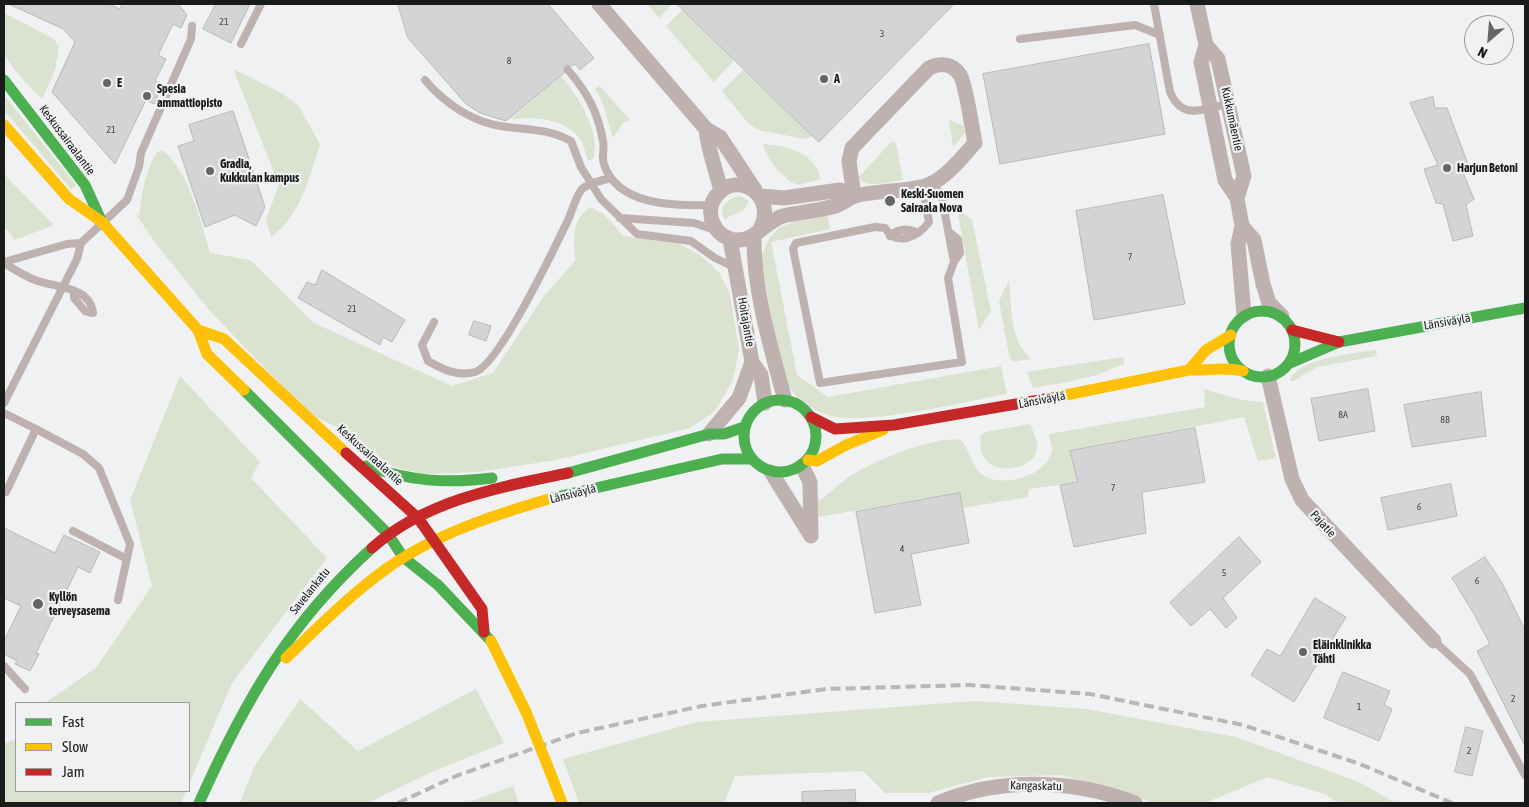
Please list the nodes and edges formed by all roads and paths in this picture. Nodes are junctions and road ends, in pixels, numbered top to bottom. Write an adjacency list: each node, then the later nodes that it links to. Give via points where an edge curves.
1 (262, 4): 8 (lane)
2 (599, 4): 16 (street)
3 (1154, 4): 6 (lane)
4 (1197, 4): 9 (street, Kukkumäentie)
5 (192, 26): 26 (lane, via 191,39 141,153 127,200)
6 (1160, 35): 7 (lane, via 1135,25); 14 (lane, via 1170,92 1175,103 1193,112)
7 (1020, 39)
8 (241, 44)
9 (1206, 44): 13 (street, Kukkumäentie, via 1218,59); 14 (street, Kukkumäentie, via 1201,62)
10 (568, 70): 17 (lane, via 587,92 597,114 604,144 603,162)
11 (4, 80): 26 (main road, Keskussairaalantie, via 85,185)
12 (425, 80): 18 (lane, via 476,120 505,127 552,131 571,140)
13 (1229, 104): 14 (lane); 23 (street, Kukkumäentie, via 1244,176)
14 (1211, 107): 23 (street, Kukkumäentie, via 1225,180)
15 (4, 124): 26 (main road, Keskussairaalantie, via 69,199)
16 (706, 129): 20 (street); 21 (street, via 720,137)
17 (611, 178): 18 (lane); 24 (lane, via 626,191 652,202)
18 (591, 183): 25 (lane, via 601,199); 39 (lane, via 581,190 532,291 489,361 476,372 457,374 428,361 422,345)
19 (930, 184): 19 (lane, via 924,196 929,222 916,232 910,229 890,236 885,228 875,227 796,243 793,249 820,384 962,362 948,278 954,262 941,193); 22 (street); 22 (street, via 975,143 961,76 952,66 937,64 929,68 852,148 849,161)
20 (721, 190): 21 (street, via 738,185); 24 (street)
21 (758, 193): 22 (street, via 784,198 840,190); 29 (street, via 766,213)
22 (854, 196): 29 (street, via 833,207 781,217)
23 (1237, 198): 27 (street, Kukkumäentie)
24 (711, 206): 28 (street, via 710,215)
25 (620, 218): 28 (lane, via 694,223); 33 (lane, via 637,234 692,241)
26 (102, 222): 31 (lane); 40 (main road, Keskussairaalantie)
27 (1242, 226): 37 (street, Kukkumäentie, via 1238,244); 38 (street, Kukkumäentie, via 1254,240 1269,303)
28 (717, 230): 30 (street)
29 (757, 232): 30 (street, via 738,240); 49 (street, Hoitajantie, via 754,254 762,304)
30 (730, 239): 33 (street, Hoitajantie)
31 (81, 243): 32 (lane, via 67,244); 34 (lane)
32 (4, 263): 34 (lane, via 34,280)
33 (736, 268): 44 (street, Hoitajantie)
34 (61, 286): 35 (lane); 50 (lane)
35 (74, 292)
36 (1520, 308): 43 (main road, Länsiväylä)
37 (1244, 315): 38 (main road, via 1268,311); 42 (main road)
38 (1282, 316): 41 (main road)
39 (434, 322)
40 (198, 330): 60 (main road, Keskussairaalantie, via 224,339 292,405); 66 (main road, Keskussairaalantie, via 208,354)
41 (1292, 330): 43 (main road, Länsiväylä); 45 (main road, via 1294,354)
42 (1231, 335): 46 (main road, via 1206,350); 47 (main road, via 1233,361)
43 (1339, 342): 45 (main road, Länsiväylä)
44 (752, 362): 51 (street, Hoitajantie, via 761,375); 57 (street, via 739,398)
45 (1288, 364): 48 (main road)
46 (1189, 370): 47 (main road, Länsiväylä, via 1226,367); 54 (main road, Länsiväylä, via 1023,404)
47 (1243, 371): 48 (main road, via 1255,376)
48 (1268, 376): 72 (street, Pajatie, via 1292,479 1302,500)
49 (785, 400): 51 (main road); 53 (main road, via 800,406)
50 (4, 403)
51 (764, 403): 55 (main road, via 752,412)
52 (4, 413): 56 (lane)
53 (811, 417): 54 (main road, Länsiväylä, via 835,428); 59 (main road, via 816,439)
54 (894, 425): 59 (main road, Länsiväylä, via 818,461)
55 (744, 427): 57 (main road, Länsiväylä, via 724,434); 58 (main road, via 744,443)
56 (36, 429): 63 (lane, via 6,492); 69 (lane, via 83,454 98,468 130,544)
57 (709, 434): 62 (main road, Länsiväylä, via 599,466)
58 (751, 459): 61 (main road); 67 (main road, Länsiväylä, via 722,459 498,513)
59 (805, 463): 61 (main road, via 787,472); 61 (street, via 810,482 811,536)
60 (360, 464): 62 (main road, via 397,477 433,484 494,477); 64 (main road, Keskussairaalantie)
61 (771, 472)
62 (534, 478): 64 (main road, Länsiväylä, via 466,496)
63 (4, 490)
64 (418, 518): 66 (main road, Savelankatu); 67 (main road, Keskussairaalantie)
65 (73, 531): 69 (lane)
66 (388, 534): 68 (main road, Keskussairaalantie); 74 (main road, Savelankatu, via 335,580 282,647)
67 (436, 541): 68 (main road, Länsiväylä); 71 (main road, Keskussairaalantie, via 482,609)
68 (404, 557): 71 (main road, Keskussairaalantie, via 438,585); 74 (main road, Savelankatu, via 360,589)
69 (127, 559): 70 (lane)
70 (118, 600)
71 (484, 632): 78 (main road, Keskussairaalantie, bridge, via 526,712)
72 (1434, 642): 76 (lane, via 1470,674)
73 (4, 666): 75 (lane)
74 (263, 680): 77 (main road, Savelankatu, via 214,768)
75 (25, 689)
76 (1525, 775)
77 (199, 803)
78 (562, 803)
79 (938, 803): 80 (street, Kangaskatu, via 960,794 1002,785 1059,785)
80 (1135, 803)

